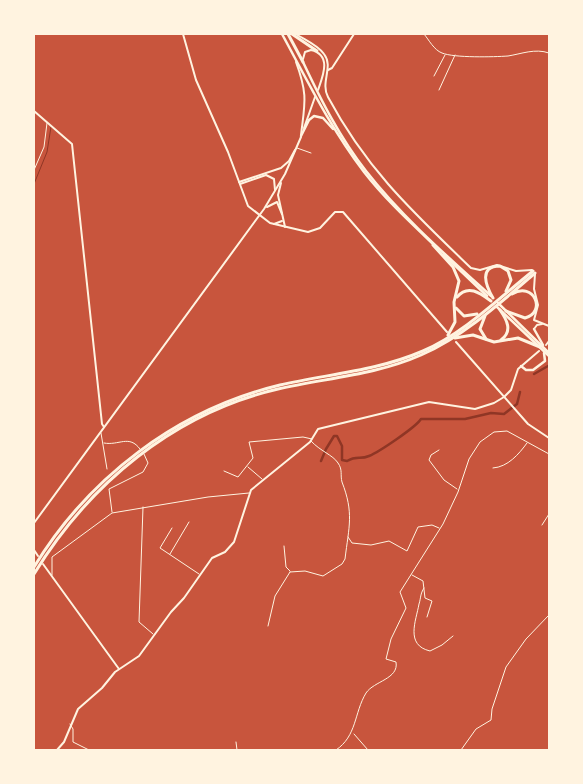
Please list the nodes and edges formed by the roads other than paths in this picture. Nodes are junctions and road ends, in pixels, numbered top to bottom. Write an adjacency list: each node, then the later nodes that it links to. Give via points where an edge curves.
1 (183, 34): 24 (main road, via 196,80)
2 (282, 34): 12 (highway)
3 (288, 34): 13 (highway)
4 (292, 34): 8 (highway)
5 (296, 34): 14 (main road, via 323,52)
6 (354, 34): 14 (main road)
7 (425, 34): 10 (street, via 436,49)
8 (317, 51): 13 (main road, via 307,51); 20 (main road, via 325,63)
9 (549, 53): 11 (street, via 508,56)
10 (445, 54): 11 (street); 15 (street)
11 (456, 54): 16 (street)
12 (294, 57): 19 (highway); 20 (main road, via 306,99)
13 (303, 62): 38 (highway, via 339,131 367,172 397,207)
14 (328, 70): 36 (main road, via 325,90 344,124 382,180 421,221 471,268 480,270 497,265)
15 (434, 76)
16 (439, 90)
17 (34, 111): 18 (main road)
18 (48, 122): 23 (street, via 44,147); 56 (main road, via 72,144)
19 (336, 131): 20 (highway, via 323,118 316,116 309,120); 35 (highway, via 381,192)
20 (301, 136): 21 (main road)
21 (297, 148): 22 (street); 25 (main road, via 281,168); 26 (main road)
22 (310, 153)
23 (34, 170)
24 (237, 176): 25 (main road); 27 (main road)
25 (245, 181): 27 (main road); 28 (main road); 29 (main road, via 269,176 275,183)
26 (282, 181): 29 (main road); 31 (main road, via 278,195)
27 (239, 183): 28 (main road)
28 (242, 190): 32 (main road, via 248,206)
29 (273, 195): 30 (main road)
30 (264, 209): 31 (main road, via 274,202 279,203); 56 (main road)
31 (282, 220): 32 (main road); 33 (main road); 34 (main road)
32 (273, 224): 33 (main road)
33 (281, 226): 34 (main road)
34 (285, 227): 46 (main road, via 313,232 335,212 343,212)
35 (433, 245): 38 (highway); 51 (highway, via 458,275 454,304 456,320 447,336)
36 (534, 272): 37 (highway); 42 (main road, via 538,305)
37 (504, 296): 38 (highway); 38 (highway, via 510,285 510,276 505,268 495,266 487,271 484,278); 41 (highway, via 526,291 536,303 534,313 527,317)
38 (494, 303): 39 (highway); 40 (highway); 40 (highway, via 469,290 459,294 455,302 457,310 464,316); 41 (highway)
39 (500, 310): 40 (highway, via 508,328 499,341 488,340 481,333 480,324); 50 (highway)
40 (486, 311): 51 (highway)
41 (506, 311): 52 (highway)
42 (534, 318): 43 (main road, via 535,322); 45 (main road)
43 (544, 325): 44 (main road); 45 (main road, via 537,325)
44 (549, 326)
45 (534, 330): 52 (highway)
46 (447, 332)
47 (456, 342): 55 (main road)
48 (549, 342): 49 (main road)
49 (546, 345)
50 (540, 349): 51 (highway, via 518,338 492,342 468,334); 52 (highway); 54 (main road); 54 (highway, via 546,358 540,365 530,371)
51 (420, 354): 53 (highway)
52 (549, 354)
53 (414, 356): 85 (highway, via 270,388 221,404 157,438 89,495); 87 (highway, via 386,368 252,396 174,432 142,453 94,495 65,528)
54 (521, 366): 55 (main road, via 511,390)
55 (504, 397): 58 (main road, via 533,429); 59 (main road, via 475,409 429,402 321,427)
56 (104, 427): 57 (main road)
57 (100, 432): 60 (street); 75 (main road)
58 (549, 438)
59 (312, 440): 64 (street, via 303,436 249,442 253,455); 68 (main road); 79 (street, via 320,451 336,460 342,470 350,503)
60 (104, 443): 66 (street); 72 (street, via 129,440 138,446 148,462 143,472 109,489)
61 (527, 443): 63 (street); 65 (street, via 515,459); 69 (street, via 504,431 494,432 483,439 468,459)
62 (439, 450): 69 (street, via 429,460 446,482)
63 (549, 454)
64 (248, 467): 67 (street, via 238,477); 68 (street)
65 (493, 468)
66 (107, 469)
67 (224, 471)
68 (263, 480): 70 (main road)
69 (458, 490): 78 (street)
70 (250, 493): 71 (street); 89 (main road, via 234,542 225,552 212,558)
71 (143, 507): 72 (street); 95 (street, via 139,622)
72 (112, 513): 88 (street, via 52,557)
73 (549, 514): 76 (street)
74 (189, 522): 82 (street)
75 (34, 523)
76 (542, 526)
77 (172, 528): 82 (street, via 160,548)
78 (440, 528): 79 (street, via 432,525 418,527 407,551 389,541 369,546 352,543); 90 (street)
79 (347, 537): 86 (street, via 344,561 328,574)
80 (284, 546): 86 (street, via 286,567)
81 (34, 550): 83 (main road)
82 (170, 554): 89 (street)
83 (38, 556)
84 (43, 564): 88 (main road)
85 (34, 567)
86 (290, 572): 94 (street, via 275,596)
87 (34, 574)
88 (52, 575): 97 (main road)
89 (200, 575): 95 (main road)
90 (412, 575): 91 (street, via 423,581); 99 (street, via 400,592 406,608 391,639 386,659 394,661 397,667 391,676 377,682 366,694)
91 (424, 588): 93 (street, via 425,598 432,601); 96 (street, via 414,622 417,643 430,651)
92 (549, 615): 107 (street, via 506,667 491,720 478,727)
93 (427, 617)
94 (268, 626)
95 (154, 635): 97 (main road, via 138,657)
96 (453, 636)
97 (119, 669): 98 (main road, via 78,709)
98 (70, 724): 102 (main road, via 64,742); 103 (street, via 73,742)
99 (353, 732): 101 (street); 106 (street)
100 (236, 742): 104 (street)
101 (340, 749): 105 (street)
102 (57, 750)
103 (89, 750)
104 (237, 750)
105 (336, 750)
106 (368, 750)
107 (460, 750)

